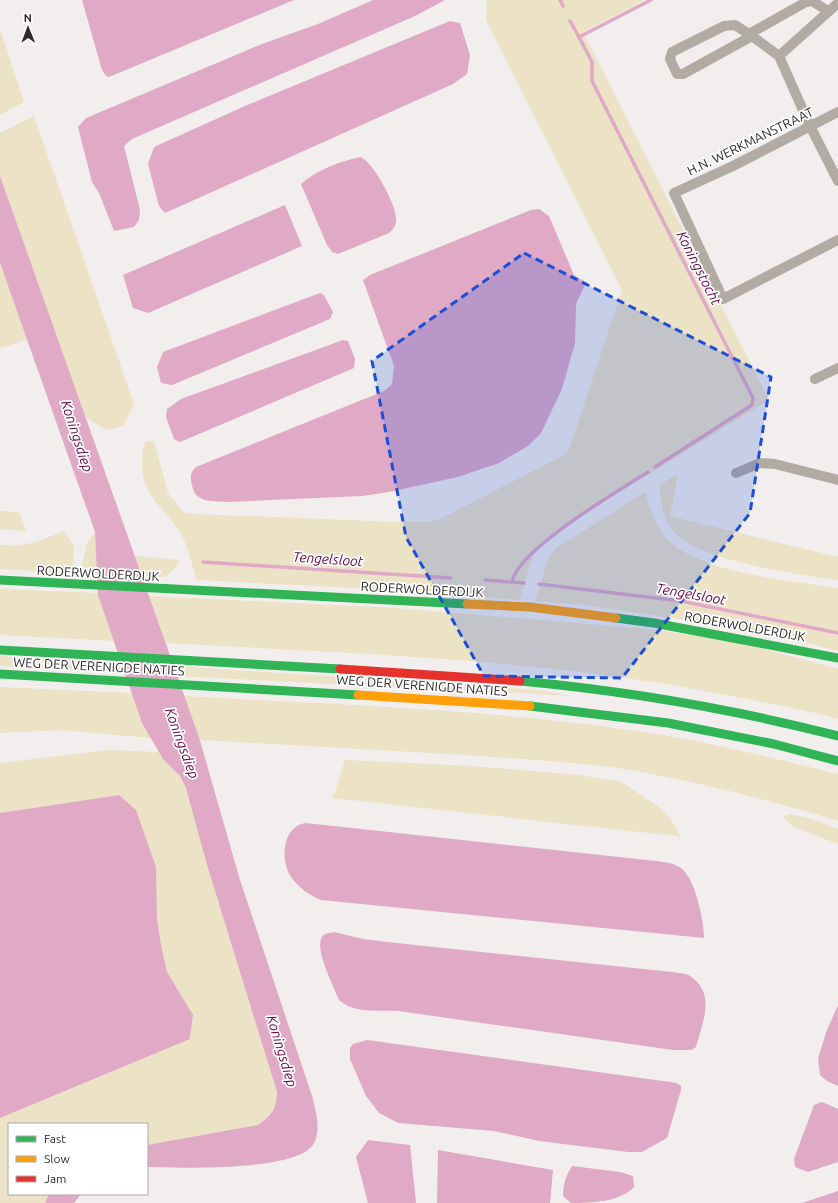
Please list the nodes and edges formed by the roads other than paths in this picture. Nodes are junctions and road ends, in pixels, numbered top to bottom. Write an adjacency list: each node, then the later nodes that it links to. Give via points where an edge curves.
1 (838, 3): 2 (street)
2 (828, 11): 3 (street, via 812,1 806,2); 4 (street)
3 (750, 35): 3 (street, via 683,74 677,74 670,58 672,52 724,26 735,25); 4 (street)
4 (779, 56): 6 (street)
5 (838, 112): 6 (street, H.N. WERKMANSTRAAT)
6 (810, 126): 7 (street); 8 (street, H.N. WERKMANSTRAAT, via 674,193 723,299)
7 (838, 181)
8 (838, 240)
9 (838, 368): 10 (street)
10 (815, 379)
11 (736, 473): 12 (street, via 760,463 775,464)
12 (838, 480)
13 (0, 580): 15 (main road, RODERWOLDERDIJK, via 530,607 654,623)
14 (0, 650): 17 (main road, WEG DER VERENIGDE NATIES, via 555,683 702,704)
15 (838, 658)
16 (0, 674): 18 (main road, WEG DER VERENIGDE NATIES, via 467,700 592,713 714,732)
17 (838, 736)
18 (838, 761)

